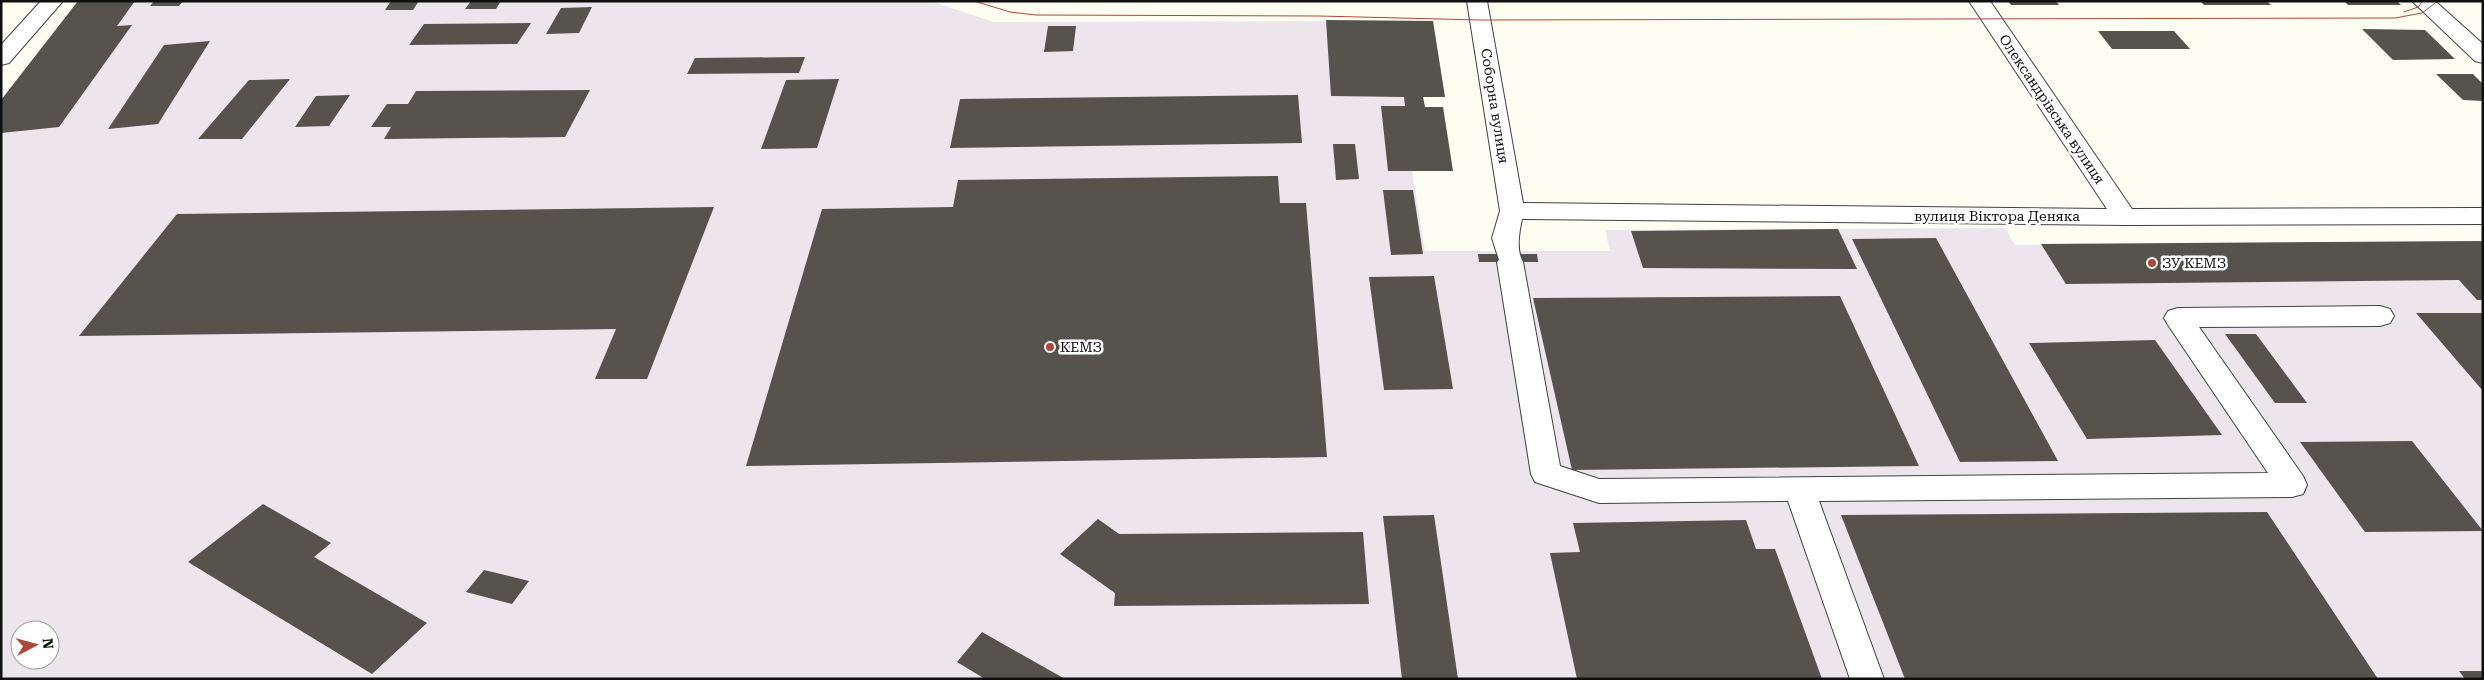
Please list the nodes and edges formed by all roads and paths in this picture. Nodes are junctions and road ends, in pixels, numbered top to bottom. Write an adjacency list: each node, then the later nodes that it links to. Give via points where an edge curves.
1 (53, 1): 6 (street)
2 (1477, 1): 7 (street, Соборна вулиця)
3 (1979, 1): 9 (street, Олександрівська вулиця)
4 (2422, 1): 5 (street)
5 (2483, 56)
6 (1, 58)
7 (1512, 210): 9 (street, вулиця Віктора Деняка); 11 (street, via 1505,238 1546,474 1599,490)
8 (2483, 216): 9 (street, вулиця Віктора Деняка)
9 (2125, 217)
10 (2380, 316): 11 (street, via 2178,318 2292,484)
11 (1799, 489): 12 (street)
12 (1867, 679)

